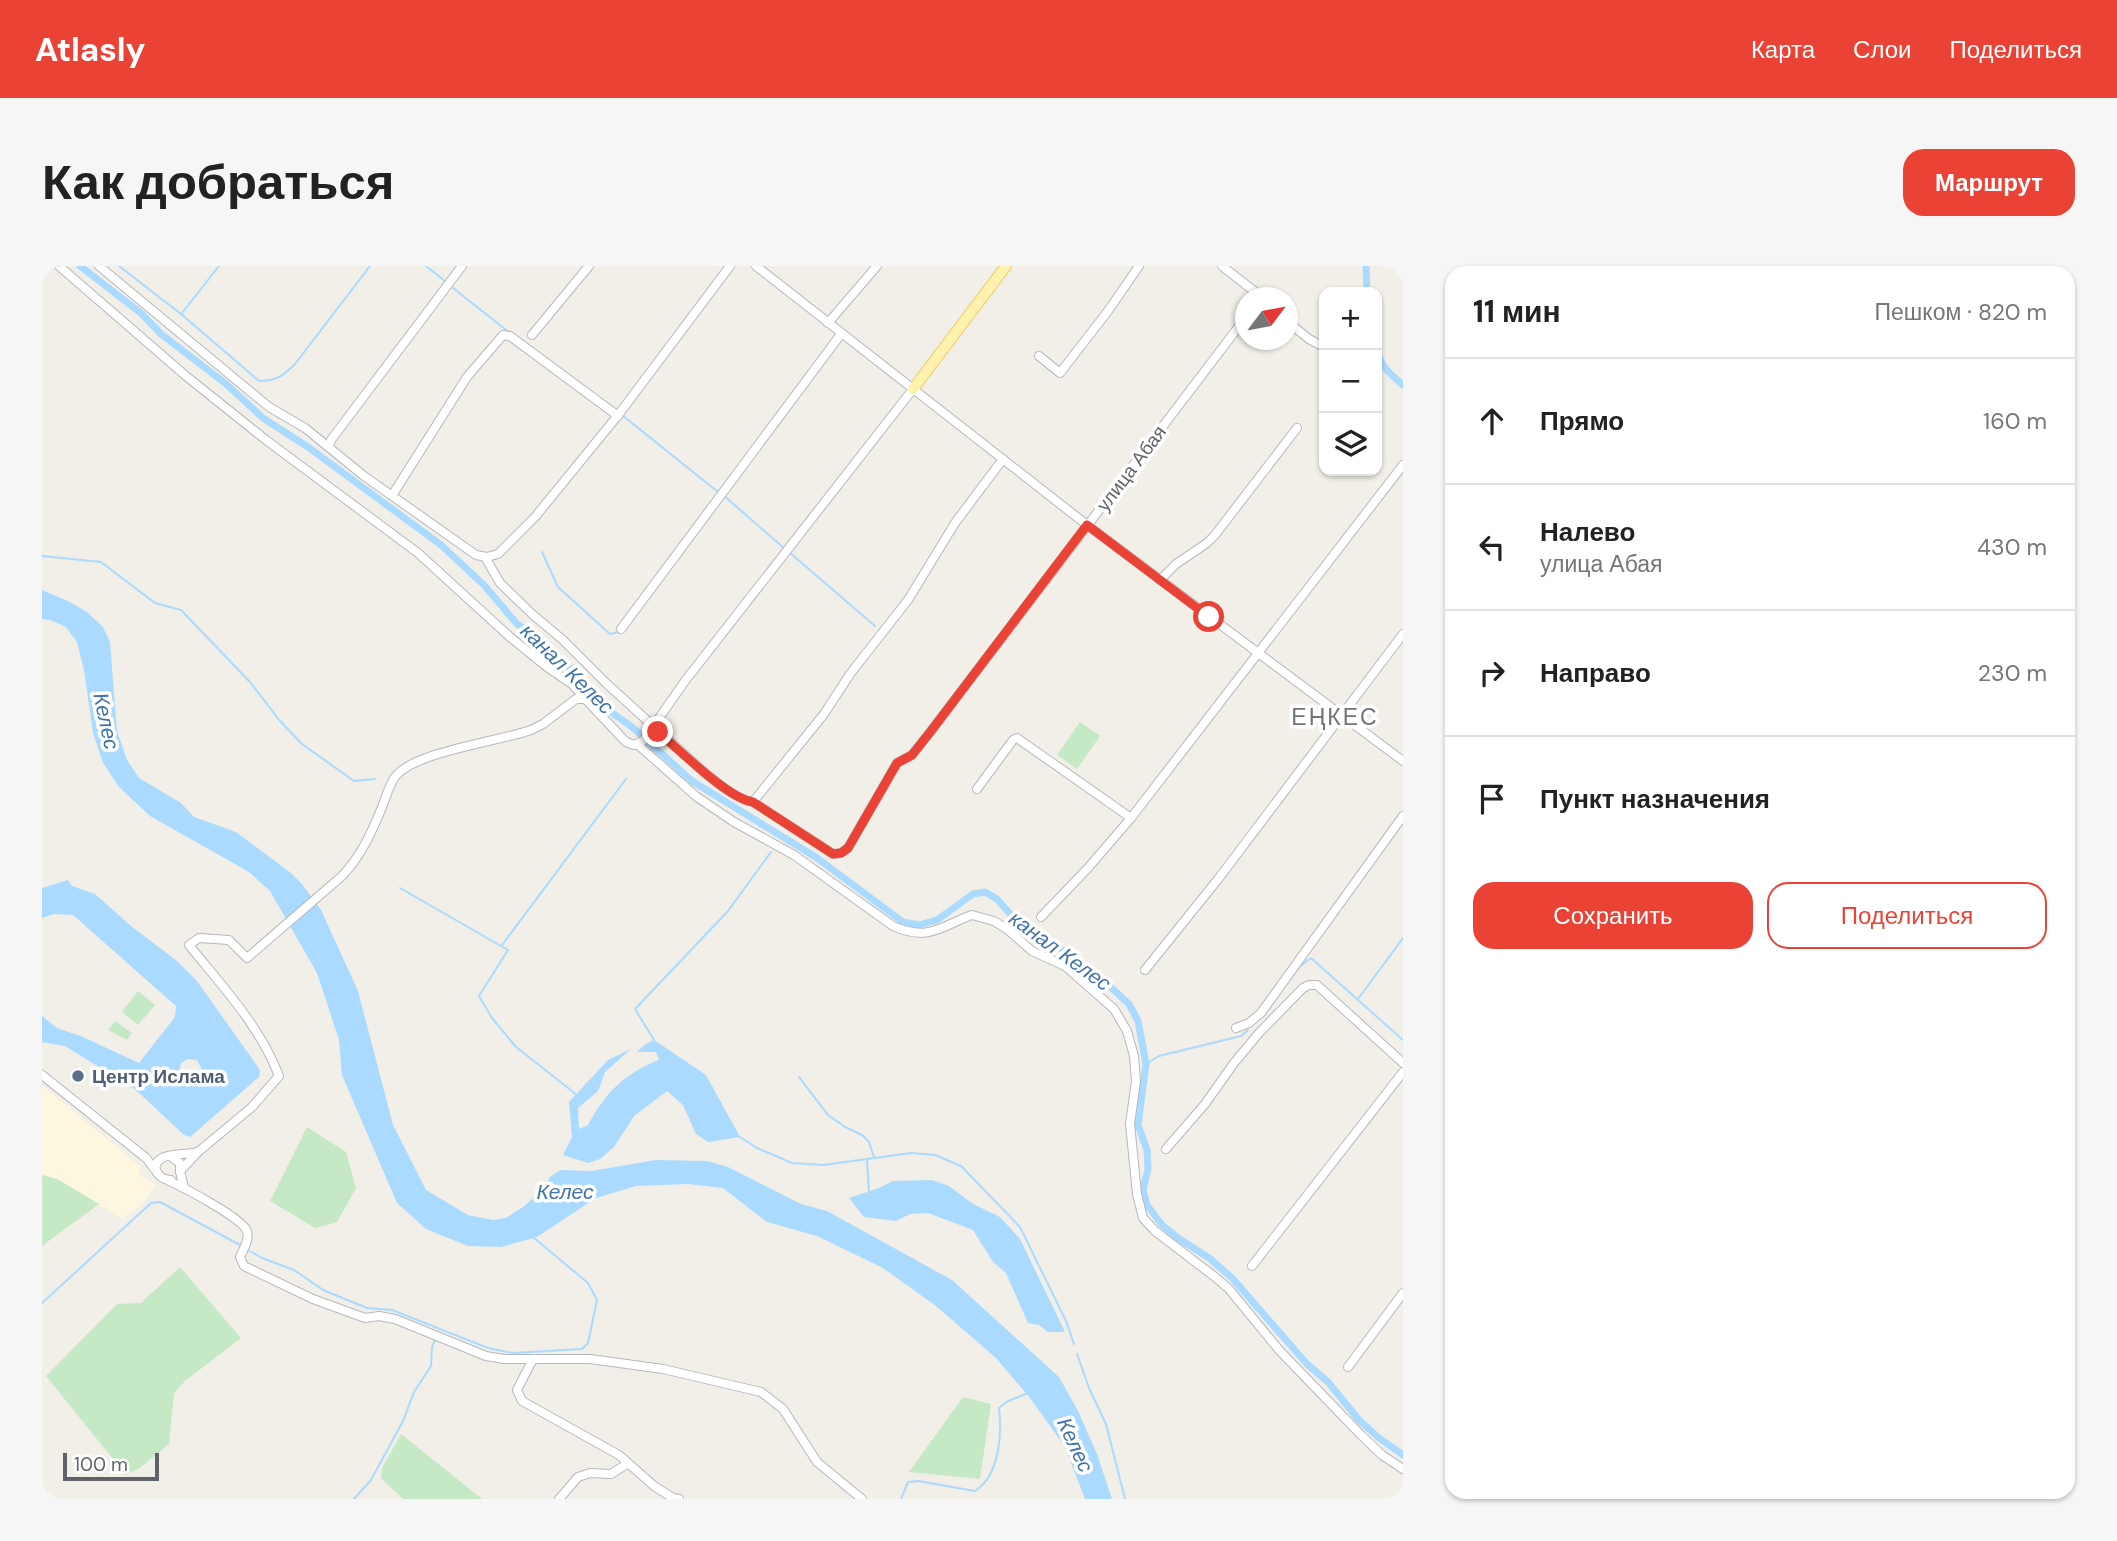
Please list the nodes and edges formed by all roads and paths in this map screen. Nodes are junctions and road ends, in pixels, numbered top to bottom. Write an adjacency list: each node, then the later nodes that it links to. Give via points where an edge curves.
1 (59, 266): 32 (street, via 266,440 418,553)
2 (99, 266): 22 (street, via 260,399)
3 (462, 266): 22 (street)
4 (589, 266): 16 (street)
5 (730, 266): 20 (street)
6 (756, 266): 12 (street)
7 (877, 266): 12 (street)
8 (1006, 266): 19 (main road)
9 (1139, 266): 18 (street, via 1060,373)
10 (1222, 266): 11 (street)
11 (1249, 287)
12 (828, 323): 15 (street)
13 (1235, 330): 26 (street, улица Абая)
14 (1298, 330): 17 (street)
15 (841, 334): 19 (street); 29 (street)
16 (532, 335)
17 (1319, 344)
18 (1039, 356)
19 (913, 389): 23 (street); 34 (street, via 685,681)
20 (620, 413): 25 (street, via 503,335 467,377); 27 (street, via 534,517 498,554)
21 (1297, 428): 28 (street, via 1215,535)
22 (330, 446): 25 (street)
23 (1003, 459): 26 (street); 38 (street, via 908,600)
24 (1403, 465): 31 (street)
25 (393, 494): 27 (street)
26 (1087, 525): 28 (street); 38 (street, улица Абая, via 925,739 897,763 843,853 833,854)
27 (485, 557): 34 (street, via 500,583)
28 (1160, 580): 31 (street)
29 (621, 629)
30 (1403, 634): 33 (street)
31 (1257, 653): 33 (street); 40 (street)
32 (585, 699): 35 (street, via 621,738); 50 (street, via 573,699 531,730 404,769 392,781 364,849 342,877 247,958 229,940 199,939 189,945 268,1049 279,1076 252,1107)
33 (1341, 715): 36 (street); 42 (street)
34 (652, 730): 35 (street); 38 (street, via 721,786)
35 (640, 743): 62 (street, via 697,796 794,855 894,926 928,933 972,915 994,921 1032,951 1065,966 1114,1009 1134,1056 1130,1124 1143,1218 1229,1289 1279,1350 1360,1435)
36 (1403, 761)
37 (977, 789): 40 (street, via 1017,737)
38 (753, 802)
39 (1403, 816): 43 (street, via 1261,1013)
40 (1131, 818): 41 (street)
41 (1041, 917)
42 (1145, 970)
43 (1249, 1023): 44 (street); 45 (street)
44 (1236, 1028)
45 (1259, 1033): 46 (street, via 1313,984); 49 (street)
46 (1403, 1063)
47 (1403, 1072): 57 (street)
48 (42, 1075): 52 (street)
49 (1166, 1149)
50 (198, 1152): 51 (street); 53 (street)
51 (168, 1156): 52 (street); 53 (street, via 180,1163); 54 (street, via 159,1161)
52 (146, 1158): 54 (street)
53 (180, 1171): 55 (street); 56 (street)
54 (157, 1172): 55 (street)
55 (169, 1181): 56 (street)
56 (184, 1188): 59 (street, via 247,1231 240,1257 244,1266 365,1318 395,1318 486,1356)
57 (1252, 1266)
58 (1403, 1293): 60 (street)
59 (533, 1359): 61 (street, via 517,1390 522,1401 619,1455); 65 (street, via 590,1359 663,1369 761,1392 783,1409 817,1462)
60 (1348, 1367)
61 (627, 1464): 63 (street, via 611,1474 578,1476); 64 (street)
62 (1403, 1469)
63 (559, 1499)
64 (679, 1499)
65 (862, 1499)

